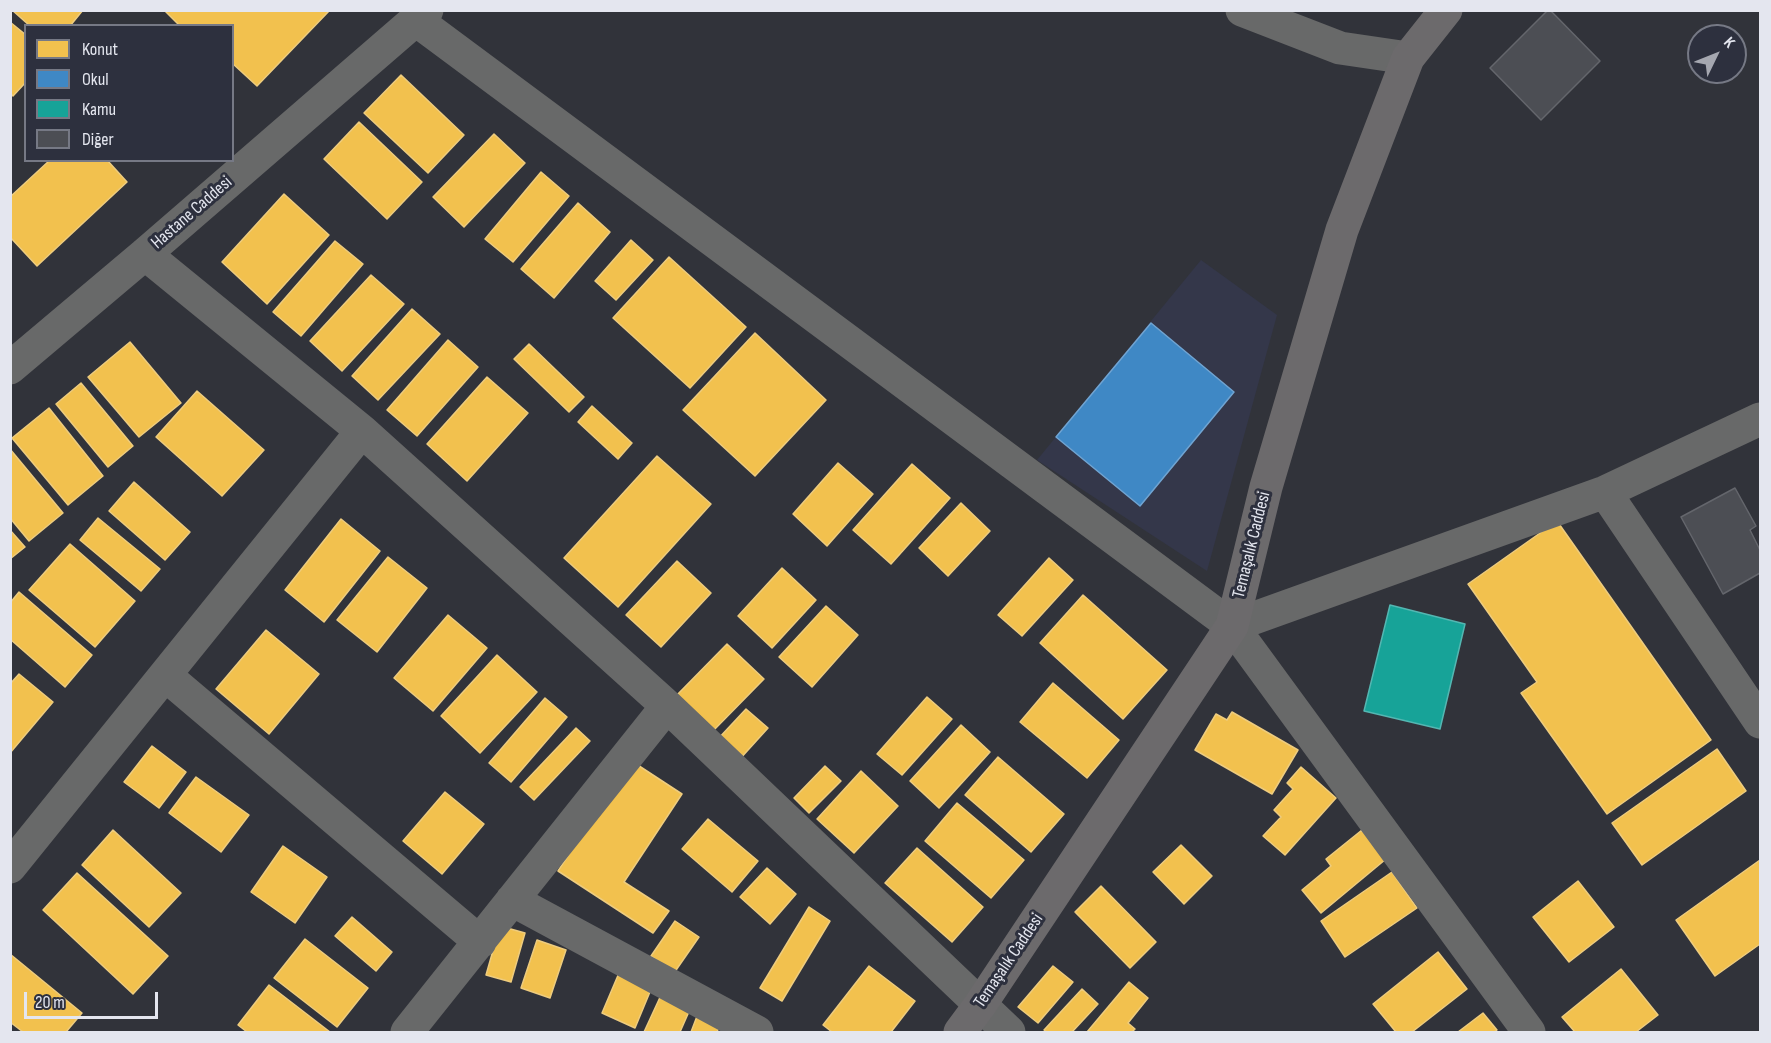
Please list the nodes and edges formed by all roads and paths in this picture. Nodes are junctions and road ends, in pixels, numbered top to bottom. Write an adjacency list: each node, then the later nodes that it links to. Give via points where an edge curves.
1 (1242, 10): 4 (street, via 1340,48)
2 (1446, 10): 4 (street, Temaşalık Caddesi)
3 (422, 15): 5 (street, Hastane Caddesi); 10 (street)
4 (1408, 58): 10 (street, Temaşalık Caddesi, via 1342,230 1266,488)
5 (145, 254): 6 (street, Hastane Caddesi); 8 (street)
6 (10, 368)
7 (1761, 419): 9 (street)
8 (362, 431): 11 (street); 12 (street)
9 (1605, 492): 10 (street); 13 (street)
10 (1232, 626): 17 (street, Temaşalık Caddesi); 22 (street)
11 (165, 675): 14 (street); 16 (street)
12 (667, 706): 15 (street); 17 (street)
13 (1761, 722)
14 (17, 847)
15 (512, 900): 16 (street); 19 (street)
16 (480, 942): 18 (street)
17 (980, 1005): 20 (street, Temaşalık Caddesi); 21 (street)
18 (407, 1032)
19 (757, 1032)
20 (960, 1032)
21 (1009, 1032)
22 (1529, 1032)

